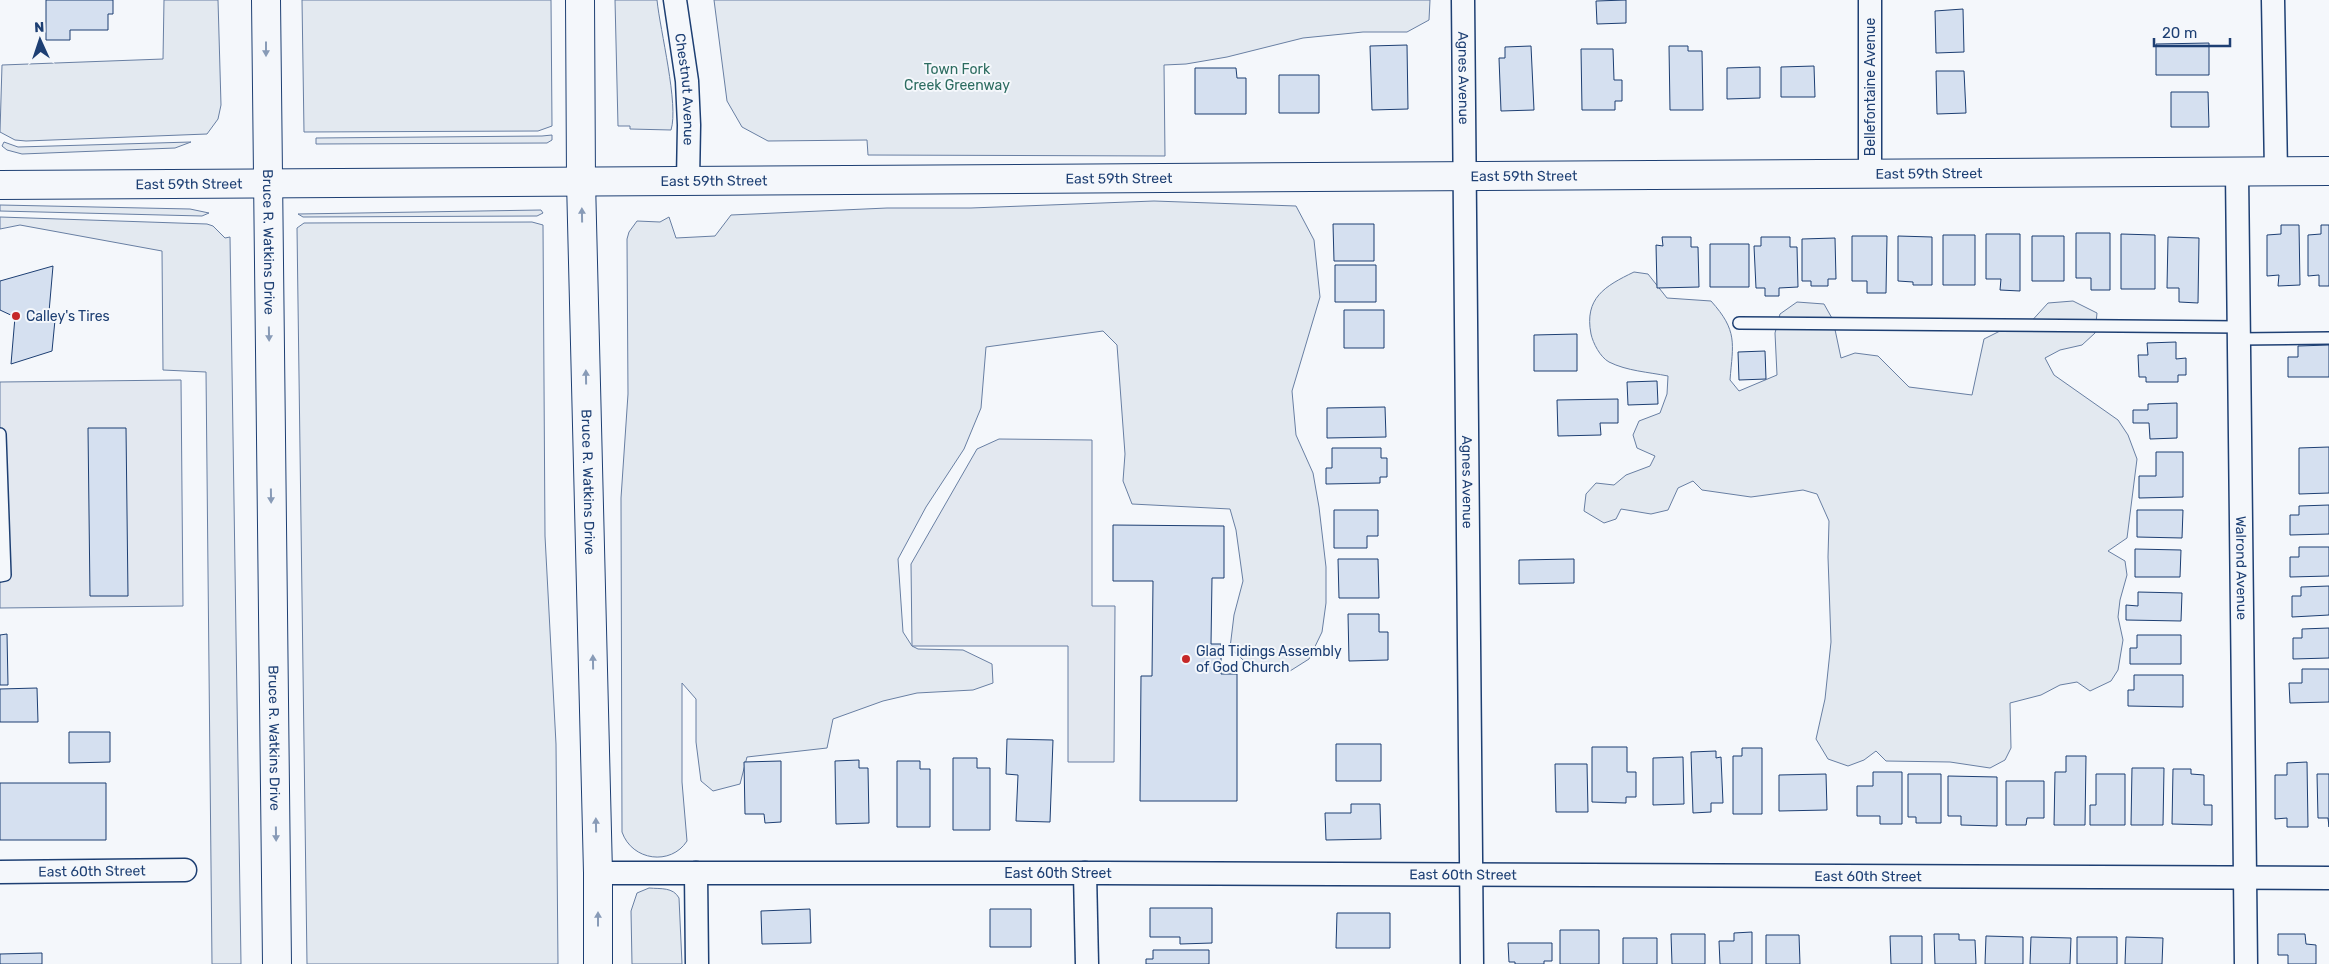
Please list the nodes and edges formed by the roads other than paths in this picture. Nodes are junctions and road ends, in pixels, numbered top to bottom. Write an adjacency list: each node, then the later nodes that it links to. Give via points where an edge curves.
1 (266, 0): 14 (main road, Bruce R. Watkins Drive, one-way to 14)
2 (580, 0): 13 (main road, Bruce R. Watkins Drive)
3 (675, 0): 12 (street, Chestnut Avenue, via 687,81)
4 (1463, 0): 11 (street, Agnes Avenue)
5 (1870, 0): 10 (street, Bellefontaine Avenue)
6 (2274, 0): 9 (street)
7 (2329, 171): 9 (main road)
8 (2237, 172): 9 (main road, East 59th Street); 10 (main road, East 59th Street); 17 (street, Walrond Avenue)
9 (2276, 172)
10 (1870, 174): 11 (main road, East 59th Street)
11 (1466, 176): 12 (main road, East 59th Street); 26 (street, Agnes Avenue)
12 (688, 180): 13 (main road, East 59th Street)
13 (581, 181): 14 (main road, East 59th Street); 23 (main road, Bruce R. Watkins Drive, one-way to 13)
14 (267, 184): 15 (main road, East 59th Street); 29 (main road, Bruce R. Watkins Drive, one-way to 29)
15 (0, 185)
16 (1739, 323): 17 (lane)
17 (2239, 333): 18 (lane); 27 (street, Walrond Avenue)
18 (2329, 338)
19 (0, 434): 20 (lane, via 5,575)
20 (0, 576)
21 (184, 870): 22 (street, East 60th Street)
22 (0, 872)
23 (598, 873): 24 (street, East 60th Street); 30 (main road, Bruce R. Watkins Drive, one-way to 23)
24 (696, 873): 25 (street, East 60th Street); 31 (street)
25 (1085, 873): 26 (street, East 60th Street); 32 (street)
26 (1472, 874): 27 (street, East 60th Street); 33 (street, Agnes Avenue)
27 (2245, 878): 28 (street, East 60th Street); 34 (street, Walrond Avenue)
28 (2329, 878)
29 (277, 964)
30 (598, 964)
31 (697, 964)
32 (1087, 964)
33 (1472, 964)
34 (2246, 964)

